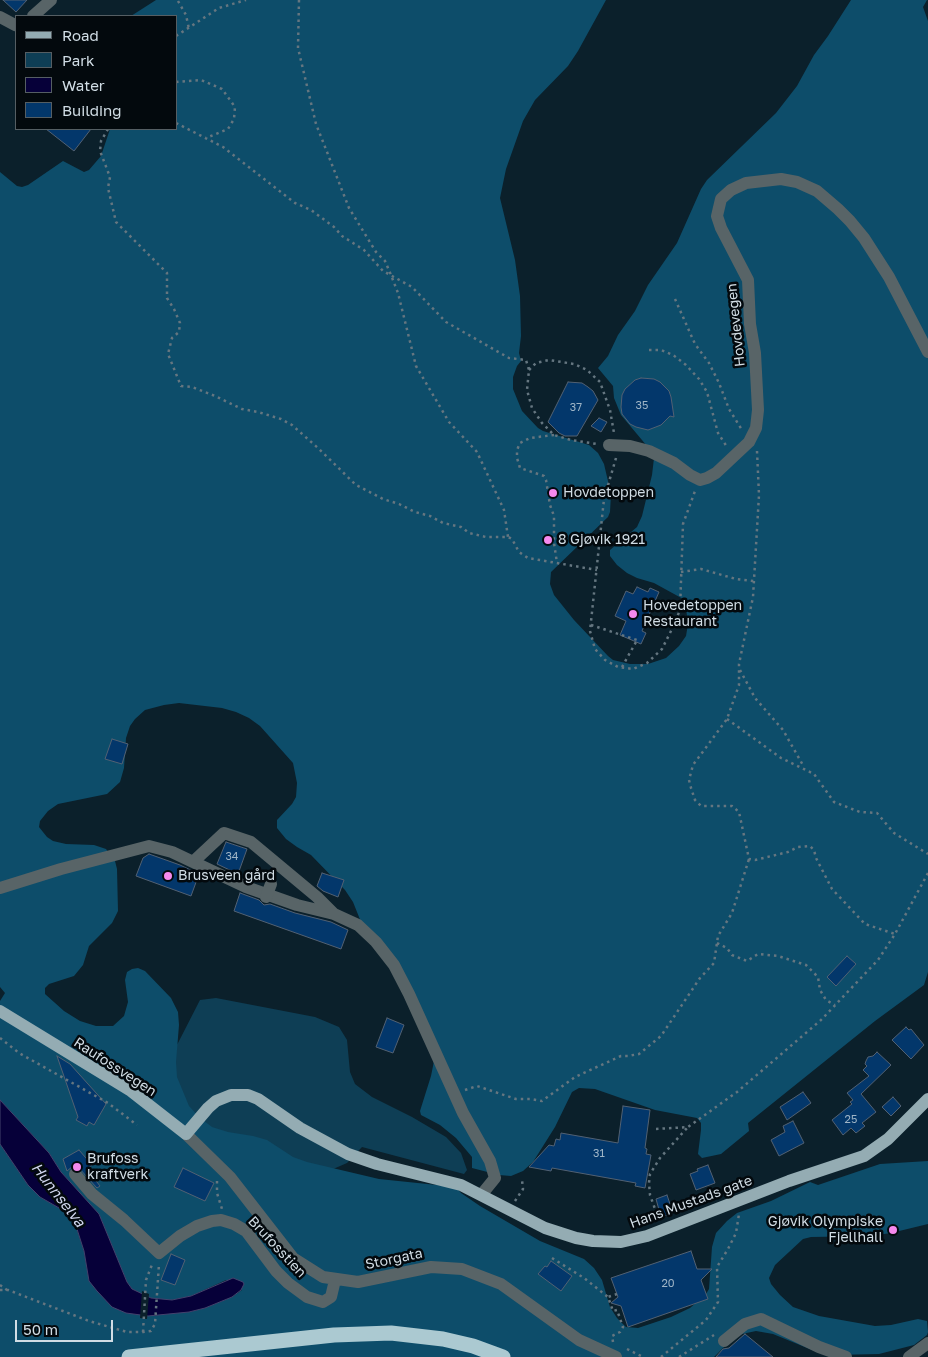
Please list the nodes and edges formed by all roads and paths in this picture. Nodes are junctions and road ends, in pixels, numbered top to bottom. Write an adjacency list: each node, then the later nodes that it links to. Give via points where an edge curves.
1 (51, 0): 5 (street)
2 (246, 0): 8 (path, via 219,8)
3 (299, 0): 14 (path, via 298,48 316,124 349,208)
4 (178, 2): 8 (path, via 186,15)
5 (34, 15)
6 (0, 17): 7 (street)
7 (15, 25)
8 (189, 29): 9 (path)
9 (178, 35)
10 (178, 82): 13 (path, via 201,80 222,89 236,107 228,129)
11 (178, 124): 13 (path)
12 (107, 130): 24 (path, via 100,151 110,177 108,188 116,222 167,273 168,298 180,324 168,354 181,386 192,387 242,409 281,419 318,448 356,485 383,499 461,527 469,533)
13 (206, 138): 14 (path, via 334,227)
14 (391, 275): 18 (path, via 412,287 446,322 509,358 526,360); 24 (path, via 416,366 450,422 477,452 504,510)
15 (675, 299): 19 (path, via 695,344 719,382 729,409 741,429)
16 (649, 350): 22 (path, via 661,350 673,356 699,379 707,392 718,433)
17 (928, 352): 19 (street, Hovdevegen, via 889,277 864,238 817,191 780,179 746,184 731,190 721,199 717,216 748,280 758,410)
18 (529, 370): 20 (path, via 527,390 532,408); 21 (path, via 536,363 549,360 587,370 600,382 610,410)
19 (754, 433): 22 (street); 28 (path, via 759,495)
20 (556, 435): 21 (path, via 585,443); 25 (path, via 530,438 520,443 516,458 520,468 544,476 546,480 554,516)
21 (616, 445): 23 (street, via 649,451); 26 (path, via 604,499)
22 (735, 454): 23 (street, via 716,473)
23 (700, 480): 27 (path, via 683,524)
24 (508, 537): 25 (path, via 528,558)
25 (556, 563): 26 (path)
26 (596, 570): 29 (path)
27 (681, 572): 28 (path, via 701,569); 30 (path, via 680,610 662,649 647,663 633,669)
28 (754, 581): 31 (path)
29 (591, 625): 30 (path, via 595,649 605,660); 30 (path, via 638,642)
30 (622, 668)
31 (740, 669): 32 (path, via 739,685); 33 (path, via 755,698 784,730)
32 (727, 719): 33 (path, via 781,758); 35 (path, via 693,765 689,780 695,800 701,806 732,806 739,812)
33 (804, 768): 34 (path, via 814,774 834,802 860,812 877,813 894,833)
34 (928, 854)
35 (749, 859): 42 (path, via 810,846 832,889 865,924); 43 (path, via 732,912)
36 (193, 862): 37 (street, via 224,833 251,842); 39 (street, via 149,846); 41 (street, via 246,887)
37 (279, 865): 40 (street, bridge); 41 (street)
38 (928, 873): 42 (path)
39 (0, 888)
40 (266, 897)
41 (334, 914): 47 (street, via 358,925 394,965)
42 (894, 934): 44 (path, via 878,960)
43 (717, 943): 44 (path, via 747,960 758,954 778,956 806,965 818,977 826,1000); 47 (path, via 714,963 700,978 661,1036 639,1054 621,1056 590,1069 542,1101 516,1099 477,1086)
44 (835, 1005): 50 (path, via 737,1092)
45 (0, 1011): 52 (main road, Raufossvegen, via 130,1091)
46 (0, 1038): 49 (path, via 18,1053 108,1103)
47 (454, 1094): 57 (street, via 490,1161 495,1178)
48 (928, 1099): 59 (main road, Hans Mustads gate, via 888,1139 864,1156 633,1240 607,1242 576,1238 545,1228)
49 (137, 1124)
50 (688, 1127): 51 (path); 58 (path, via 650,1174)
51 (656, 1129)
52 (186, 1134): 54 (street, Raufossvegen); 57 (main road, Hans Mustads gate, via 216,1101 231,1095 248,1095 348,1154 461,1185)
53 (75, 1174): 61 (street, via 92,1194)
54 (223, 1177): 56 (path); 63 (street, Storgata, via 293,1258)
55 (522, 1180): 59 (path, via 523,1189 514,1203)
56 (217, 1193)
57 (482, 1194): 59 (main road, Hans Mustads gate)
58 (654, 1205)
59 (506, 1207)
60 (740, 1210): 79 (path, via 736,1233 717,1267 718,1302 706,1320)
61 (159, 1253): 63 (street, Brufosstien, via 197,1226 221,1220 246,1231 288,1284 307,1297 323,1302 331,1296); 71 (path, via 146,1280); 71 (path, via 154,1328)
62 (552, 1258): 68 (path)
63 (335, 1280): 74 (street, Storgata, via 358,1282 431,1267 462,1269 500,1284 579,1340)
64 (0, 1285): 66 (path)
65 (0, 1290): 66 (path)
66 (8, 1290): 71 (path, via 89,1322 127,1332)
67 (617, 1294): 68 (path)
68 (608, 1297): 70 (path, via 613,1312)
69 (622, 1309): 70 (path)
70 (617, 1310): 74 (path, via 623,1327 612,1339)
71 (143, 1332)
72 (724, 1341): 80 (street, via 745,1324 761,1319)
73 (928, 1343): 75 (street)
74 (619, 1350): 78 (path)
75 (915, 1355)
76 (129, 1357): 77 (highway, via 334,1335 384,1333 443,1339)
77 (503, 1357)
78 (643, 1357)
79 (661, 1357)
80 (846, 1357)

